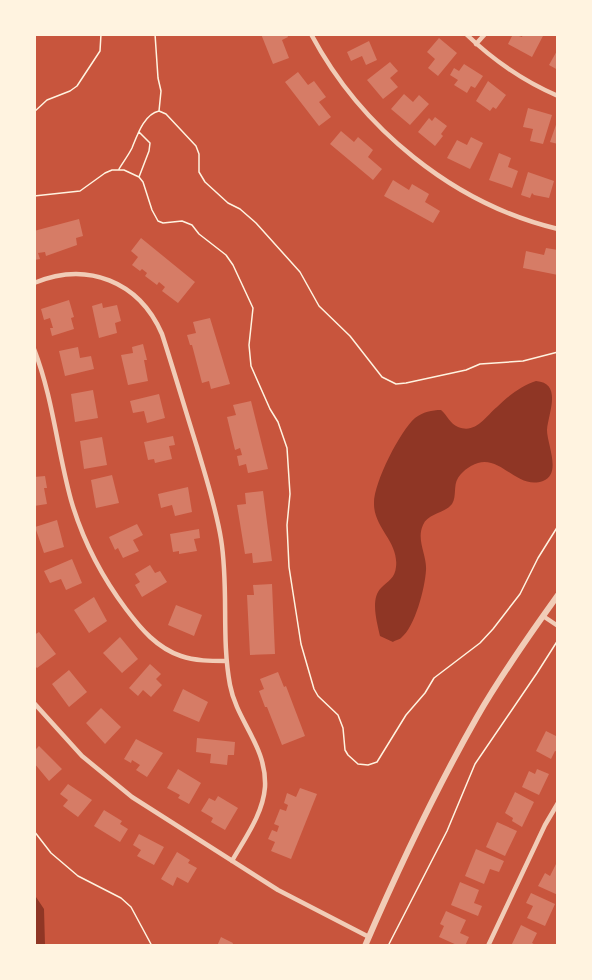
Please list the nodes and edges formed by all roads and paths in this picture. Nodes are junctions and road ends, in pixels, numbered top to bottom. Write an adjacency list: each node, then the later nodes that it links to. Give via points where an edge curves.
1 (101, 34): 9 (path, via 100,51 77,86 47,100)
2 (155, 34): 8 (path, via 161,91)
3 (311, 34): 14 (street, via 352,96 405,151 486,203)
4 (466, 34): 6 (street)
5 (485, 34): 6 (street)
6 (476, 44): 7 (street, via 521,77)
7 (558, 96)
8 (159, 111): 10 (path); 17 (path, via 196,146 199,172 205,182 256,223 300,272 319,306 389,382 406,383 480,364 523,361)
9 (34, 112)
10 (139, 131): 11 (path); 12 (path, via 150,143)
11 (118, 169): 12 (path); 13 (path, via 105,173 80,191)
12 (139, 177): 18 (path, via 158,221 188,222 226,255 253,308 251,366 287,448 289,567 300,644 314,689 338,715 345,750 353,761 362,766 378,762 434,678 480,643 520,594)
13 (34, 196)
14 (558, 230)
15 (34, 283): 23 (street, via 70,273 104,278 136,296 159,325 217,517 224,569)
16 (34, 349): 23 (street, via 50,399 74,510 112,589 160,646 185,658)
17 (558, 352)
18 (558, 526)
19 (558, 595): 20 (street)
20 (543, 616): 21 (street); 28 (street, via 479,714 441,783)
21 (558, 626)
22 (558, 640): 31 (path, via 475,764 447,831)
23 (226, 661): 27 (street, via 234,700 260,751 265,779 260,810)
24 (34, 702): 27 (street, via 107,778)
25 (558, 803): 32 (street)
26 (34, 831): 29 (path, via 51,853 78,876 131,907)
27 (232, 861): 28 (street, via 287,895)
28 (369, 937): 30 (street)
29 (152, 945)
30 (366, 945)
31 (388, 945)
32 (488, 945)

